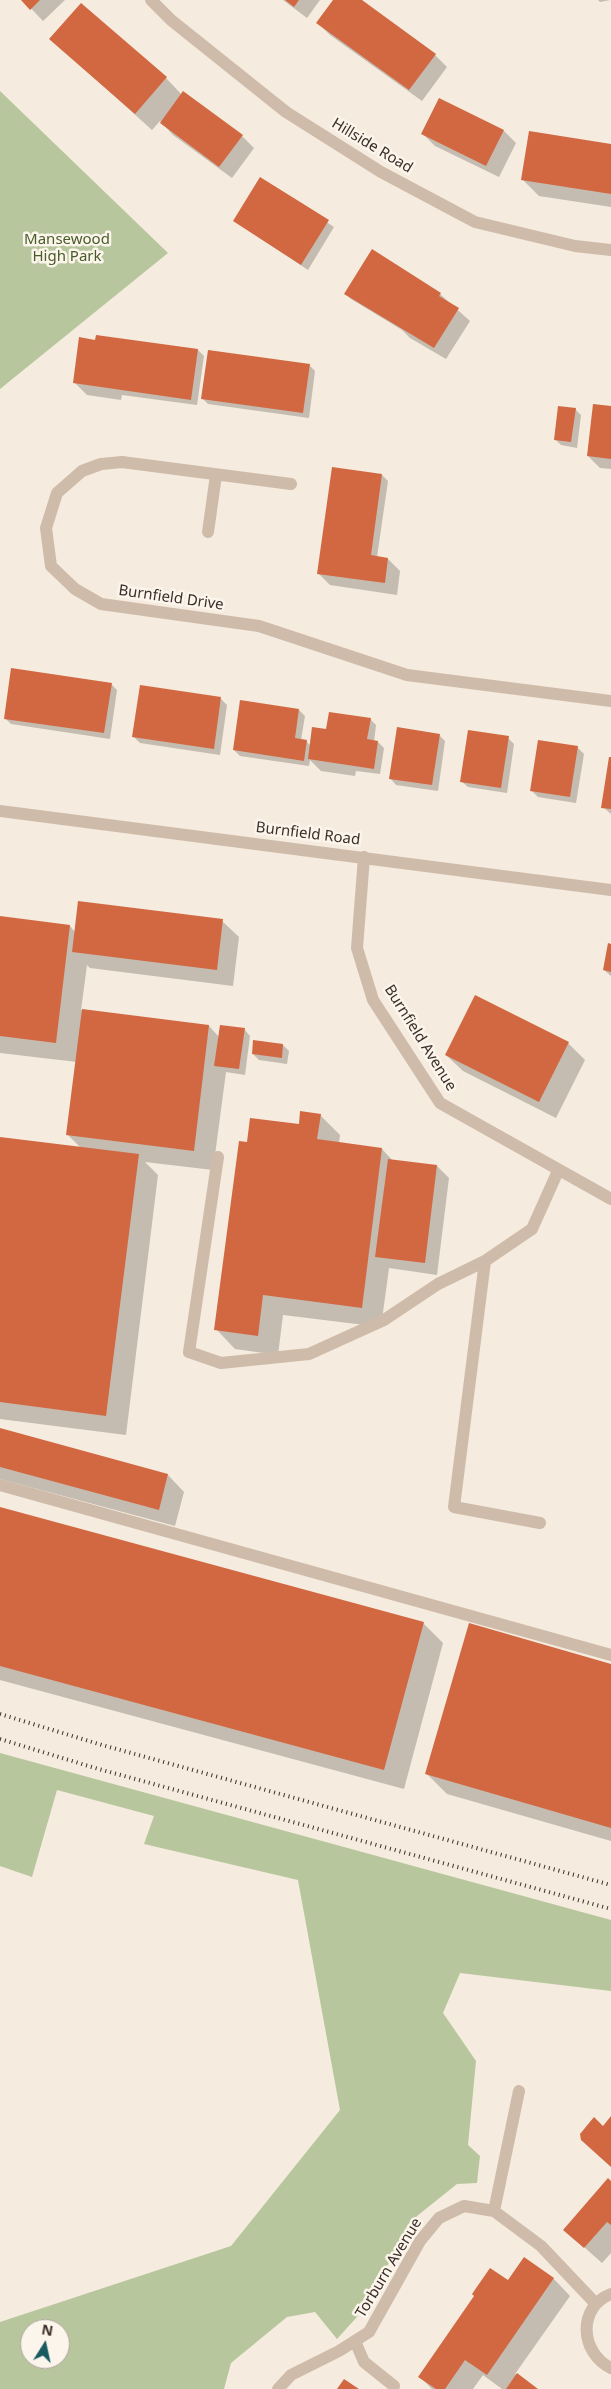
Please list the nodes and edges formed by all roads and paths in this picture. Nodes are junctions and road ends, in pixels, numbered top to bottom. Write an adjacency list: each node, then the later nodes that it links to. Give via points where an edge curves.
1 (151, 0): 2 (street, Hillside Road, via 171,20 286,112 380,172 475,222 575,246)
2 (611, 250)
3 (216, 475): 4 (street, Burnfield Drive); 5 (street); 6 (street, Burnfield Drive, via 122,462 101,464 82,471 57,493 46,528 51,566 75,589 101,604 259,626 407,675)
4 (291, 484)
5 (208, 532)
6 (611, 701)
7 (0, 811): 8 (street, Burnfield Road)
8 (364, 857): 9 (street, Burnfield Road); 11 (street, Burnfield Avenue, via 357,948 373,1000 440,1103)
9 (611, 890)
10 (218, 1157): 13 (street, via 189,1352 221,1363 310,1354 384,1320 438,1284)
11 (558, 1171): 12 (street, Burnfield Avenue); 13 (street, via 532,1229)
12 (611, 1199)
13 (485, 1261): 15 (street, via 454,1507)
14 (0, 1485): 16 (street)
15 (540, 1523)
16 (611, 1655)
17 (519, 2091): 18 (street)
18 (494, 2211): 20 (street, Torburn Avenue, via 541,2246); 21 (street, Torburn Avenue, via 464,2206 439,2218 420,2242 369,2332)
19 (611, 2294): 20 (street)
20 (596, 2304): 22 (street, via 589,2315 587,2341 593,2354)
21 (355, 2341): 23 (street, via 364,2362); 24 (street, Torburn Avenue, via 291,2375)
22 (611, 2368)
23 (394, 2386)
24 (278, 2389)

